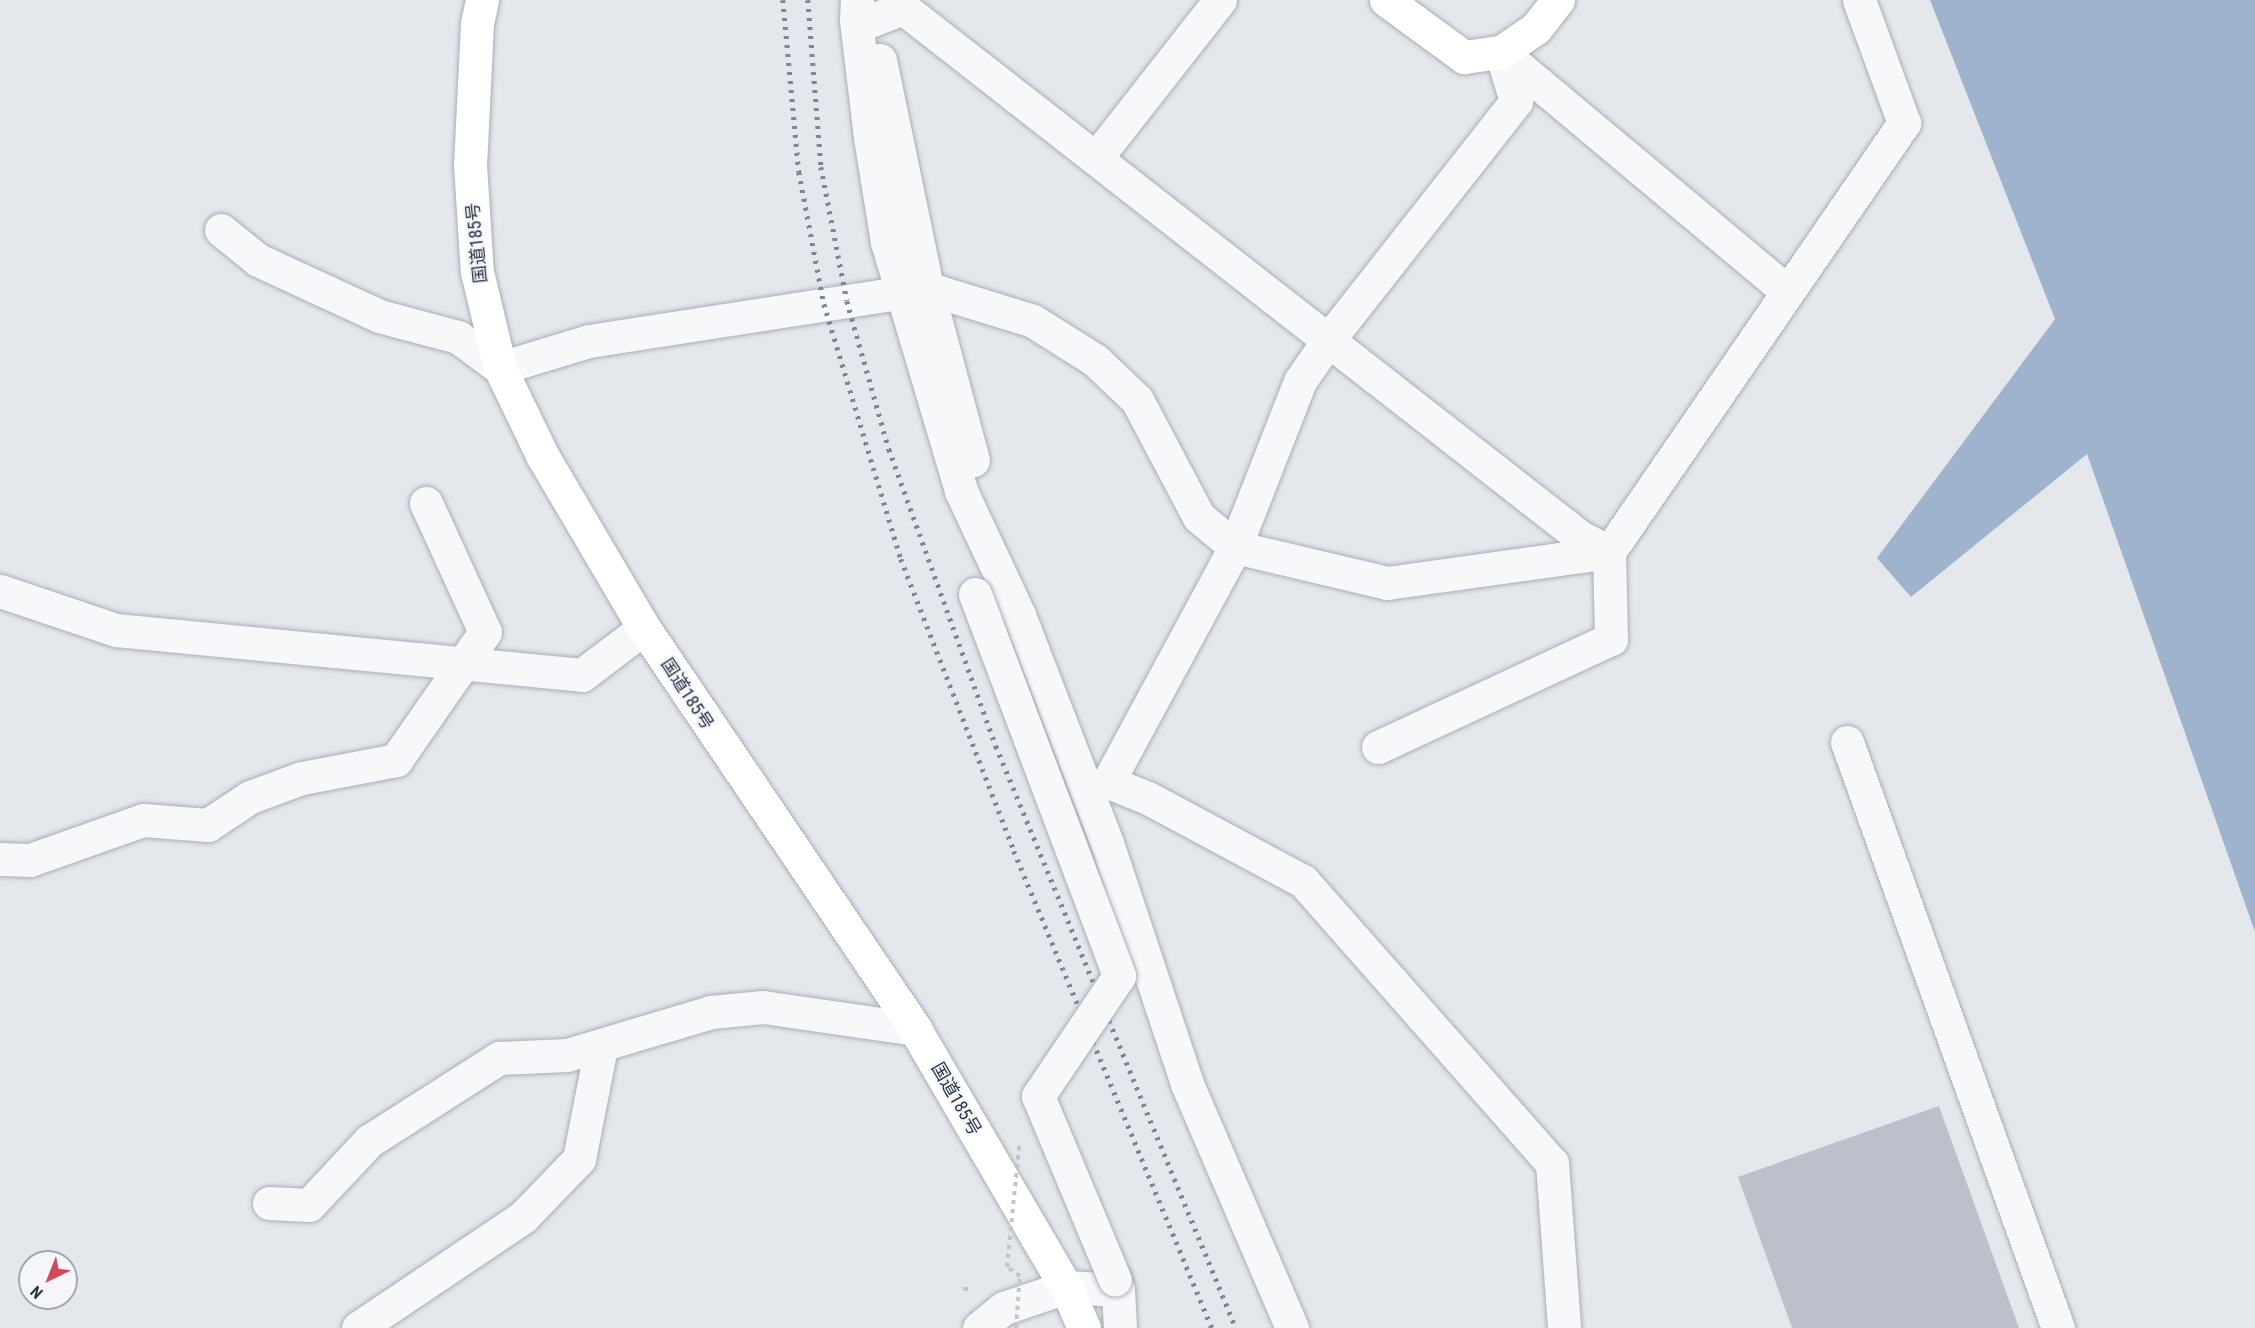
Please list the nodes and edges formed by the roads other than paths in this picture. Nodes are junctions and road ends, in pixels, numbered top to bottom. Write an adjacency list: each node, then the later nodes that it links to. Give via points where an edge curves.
1 (482, 0): 13 (main road, 国道185号, via 477,23 470,165 477,272)
2 (1220, 0): 8 (street)
3 (1386, 0): 7 (main road, via 1464,57)
4 (1558, 0): 7 (main road, via 1536,28)
5 (1859, 0): 10 (street, via 1904,123)
6 (861, 13): 8 (street, via 903,9); 11 (street, via 878,190)
7 (1501, 52): 10 (street); 12 (street, via 1516,101)
8 (1096, 158): 12 (street, via 1227,265)
9 (221, 230): 13 (street, via 258,260 379,316 458,337)
10 (1787, 291): 17 (street)
11 (914, 295): 13 (street, via 589,341); 15 (street, via 939,292 1033,321 1095,360 1137,400 1199,517); 16 (street, via 961,491)
12 (1329, 339): 15 (street, via 1300,381); 17 (street, via 1580,537)
13 (500, 368): 19 (main road, 国道185号, via 542,455)
14 (426, 503): 20 (street, via 485,632)
15 (1235, 547): 17 (street, via 1387,583); 23 (street)
16 (988, 549): 23 (street); 28 (street, bridge, via 975,594 1119,976 1038,1096)
17 (1609, 552): 22 (street, via 1611,639)
18 (0, 591): 20 (street, via 116,630)
19 (644, 628): 20 (street, via 582,675); 25 (main road, 国道185号)
20 (463, 664): 24 (street, via 396,760 302,778 250,797 208,825 143,820 30,860)
21 (1847, 742): 36 (street)
22 (1378, 747)
23 (1098, 786): 34 (street, via 1187,1084); 35 (street, via 1148,798 1303,881 1552,1163)
24 (0, 859)
25 (915, 1029): 26 (street, via 763,1007 711,1012 647,1028); 29 (main road, 国道185号)
26 (601, 1047): 27 (street, via 567,1055 499,1058 369,1141 309,1205); 30 (street, via 579,1159 523,1217)
27 (269, 1203)
28 (1116, 1285): 29 (street); 33 (street)
29 (1066, 1287): 31 (street, via 1004,1308); 32 (main road, 国道185号)
30 (358, 1328)
31 (979, 1328)
32 (1084, 1328)
33 (1119, 1328)
34 (1292, 1328)
35 (1564, 1328)
36 (2058, 1328)

